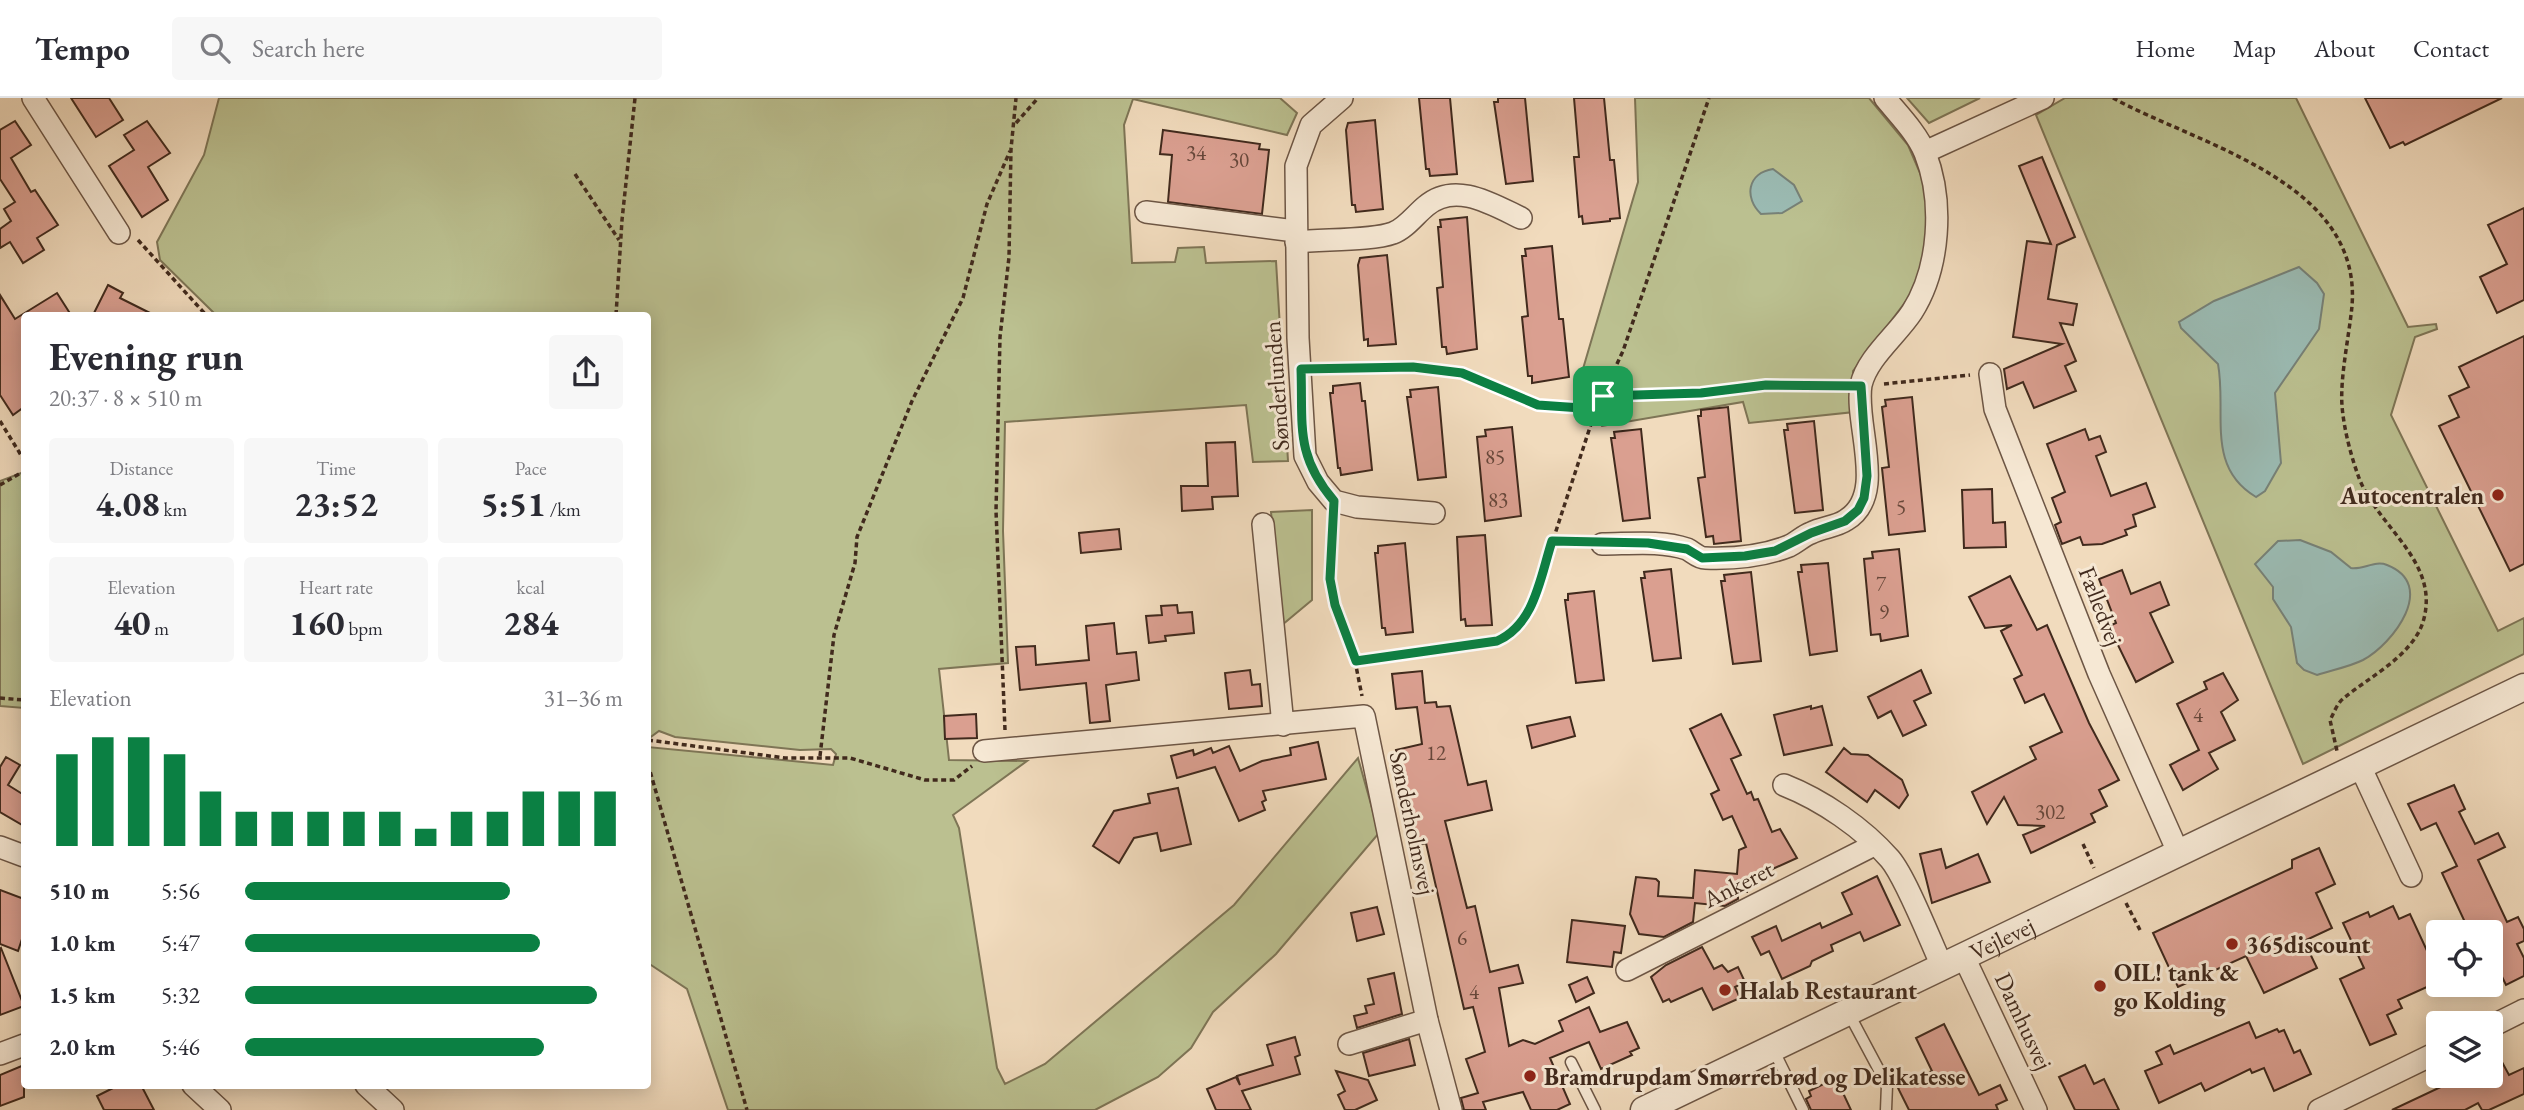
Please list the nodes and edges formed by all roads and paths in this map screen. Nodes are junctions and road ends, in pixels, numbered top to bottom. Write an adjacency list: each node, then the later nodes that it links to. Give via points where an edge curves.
1 (33, 98): 16 (street)
2 (635, 98): 18 (path)
3 (1016, 98): 10 (path)
4 (1038, 98): 10 (path)
5 (1342, 98): 17 (street, Sønderlunden, via 1311,125 1304,138 1296,166)
6 (1709, 98): 24 (path, via 1623,351)
7 (1885, 98): 12 (street)
8 (2043, 98): 12 (street)
9 (2113, 98): 45 (path, via 2272,173 2324,215 2350,269 2352,298 2342,405 2349,445 2377,513 2419,564 2428,590 2423,624 2397,658 2341,699 2330,720)
10 (1015, 124): 11 (path)
11 (1011, 149): 42 (path, via 996,511); 44 (path, via 987,204 963,298 912,401 858,537 834,635)
12 (1925, 152): 23 (street, via 1935,190 1937,224 1929,273 1914,310 1866,371)
13 (575, 174): 18 (path)
14 (1146, 212): 17 (street)
15 (1521, 218): 17 (street, via 1484,200 1448,194 1430,202 1396,232 1378,237)
16 (119, 233): 19 (path, via 140,241)
17 (1296, 236): 21 (street, Sønderlunden)
18 (620, 242): 20 (path)
19 (202, 312)
20 (616, 312)
21 (1301, 369): 25 (path, via 1439,368 1538,405); 30 (street, Sønderlunden, via 1305,456)
22 (1990, 373): 23 (path); 50 (street, Fælledvej, via 1995,409 2089,649)
23 (1861, 386): 24 (path, via 1766,385 1701,393); 34 (street, via 1867,476 1864,498 1845,521 1775,551 1745,556 1702,558 1687,549 1648,543)
24 (1603, 396): 25 (path)
25 (1596, 409): 33 (path)
26 (0, 421): 27 (path)
27 (21, 455)
28 (21, 473): 29 (path)
29 (0, 485)
30 (1334, 501): 31 (street); 35 (path, via 1330,579)
31 (1434, 513)
32 (1263, 524): 40 (street)
33 (1552, 541): 34 (path); 35 (path, via 1531,607 1513,634 1497,641)
34 (1602, 544)
35 (1356, 661): 39 (path)
36 (2524, 687): 45 (street, Vejlevej)
37 (0, 698): 38 (path)
38 (21, 700)
39 (1364, 716): 40 (street); 59 (street, Sønderholmsvej)
40 (1283, 725): 42 (street)
41 (651, 740): 44 (path, via 785,758)
42 (1007, 750): 43 (street)
43 (984, 751): 44 (path, via 969,770 943,781 850,758)
44 (820, 756)
45 (2353, 769): 50 (street, Vejlevej); 52 (street)
46 (651, 774): 71 (path)
47 (1784, 785): 48 (street, via 1805,793)
48 (1874, 845): 55 (street, via 1892,860); 56 (street, Ankeret)
49 (0, 847): 51 (street)
50 (2178, 852): 53 (street, Vejlevej)
51 (21, 855)
52 (2411, 876)
53 (2115, 883): 54 (path); 55 (street, Vejlevej)
54 (2140, 930)
55 (1953, 960): 58 (street, Vejlevej); 77 (street, Damhusvej)
56 (1627, 970)
57 (2524, 1010): 60 (street)
58 (1848, 1012): 63 (street, Vejlevej); 76 (lane, via 1887,1085)
59 (1427, 1020): 61 (street); 72 (street, Sønderholmsvej)
60 (2503, 1020)
61 (1349, 1044)
62 (21, 1046): 64 (street)
63 (1773, 1049): 74 (street, Vejlevej); 75 (lane)
64 (0, 1054)
65 (2426, 1058): 78 (street)
66 (1571, 1062): 73 (lane)
67 (197, 1089): 69 (street)
68 (370, 1089): 70 (street)
69 (220, 1110)
70 (393, 1110)
71 (747, 1110)
72 (1451, 1110)
73 (1595, 1110)
74 (1644, 1110)
75 (1803, 1110)
76 (1886, 1110)
77 (2036, 1110)
78 (2319, 1110)

